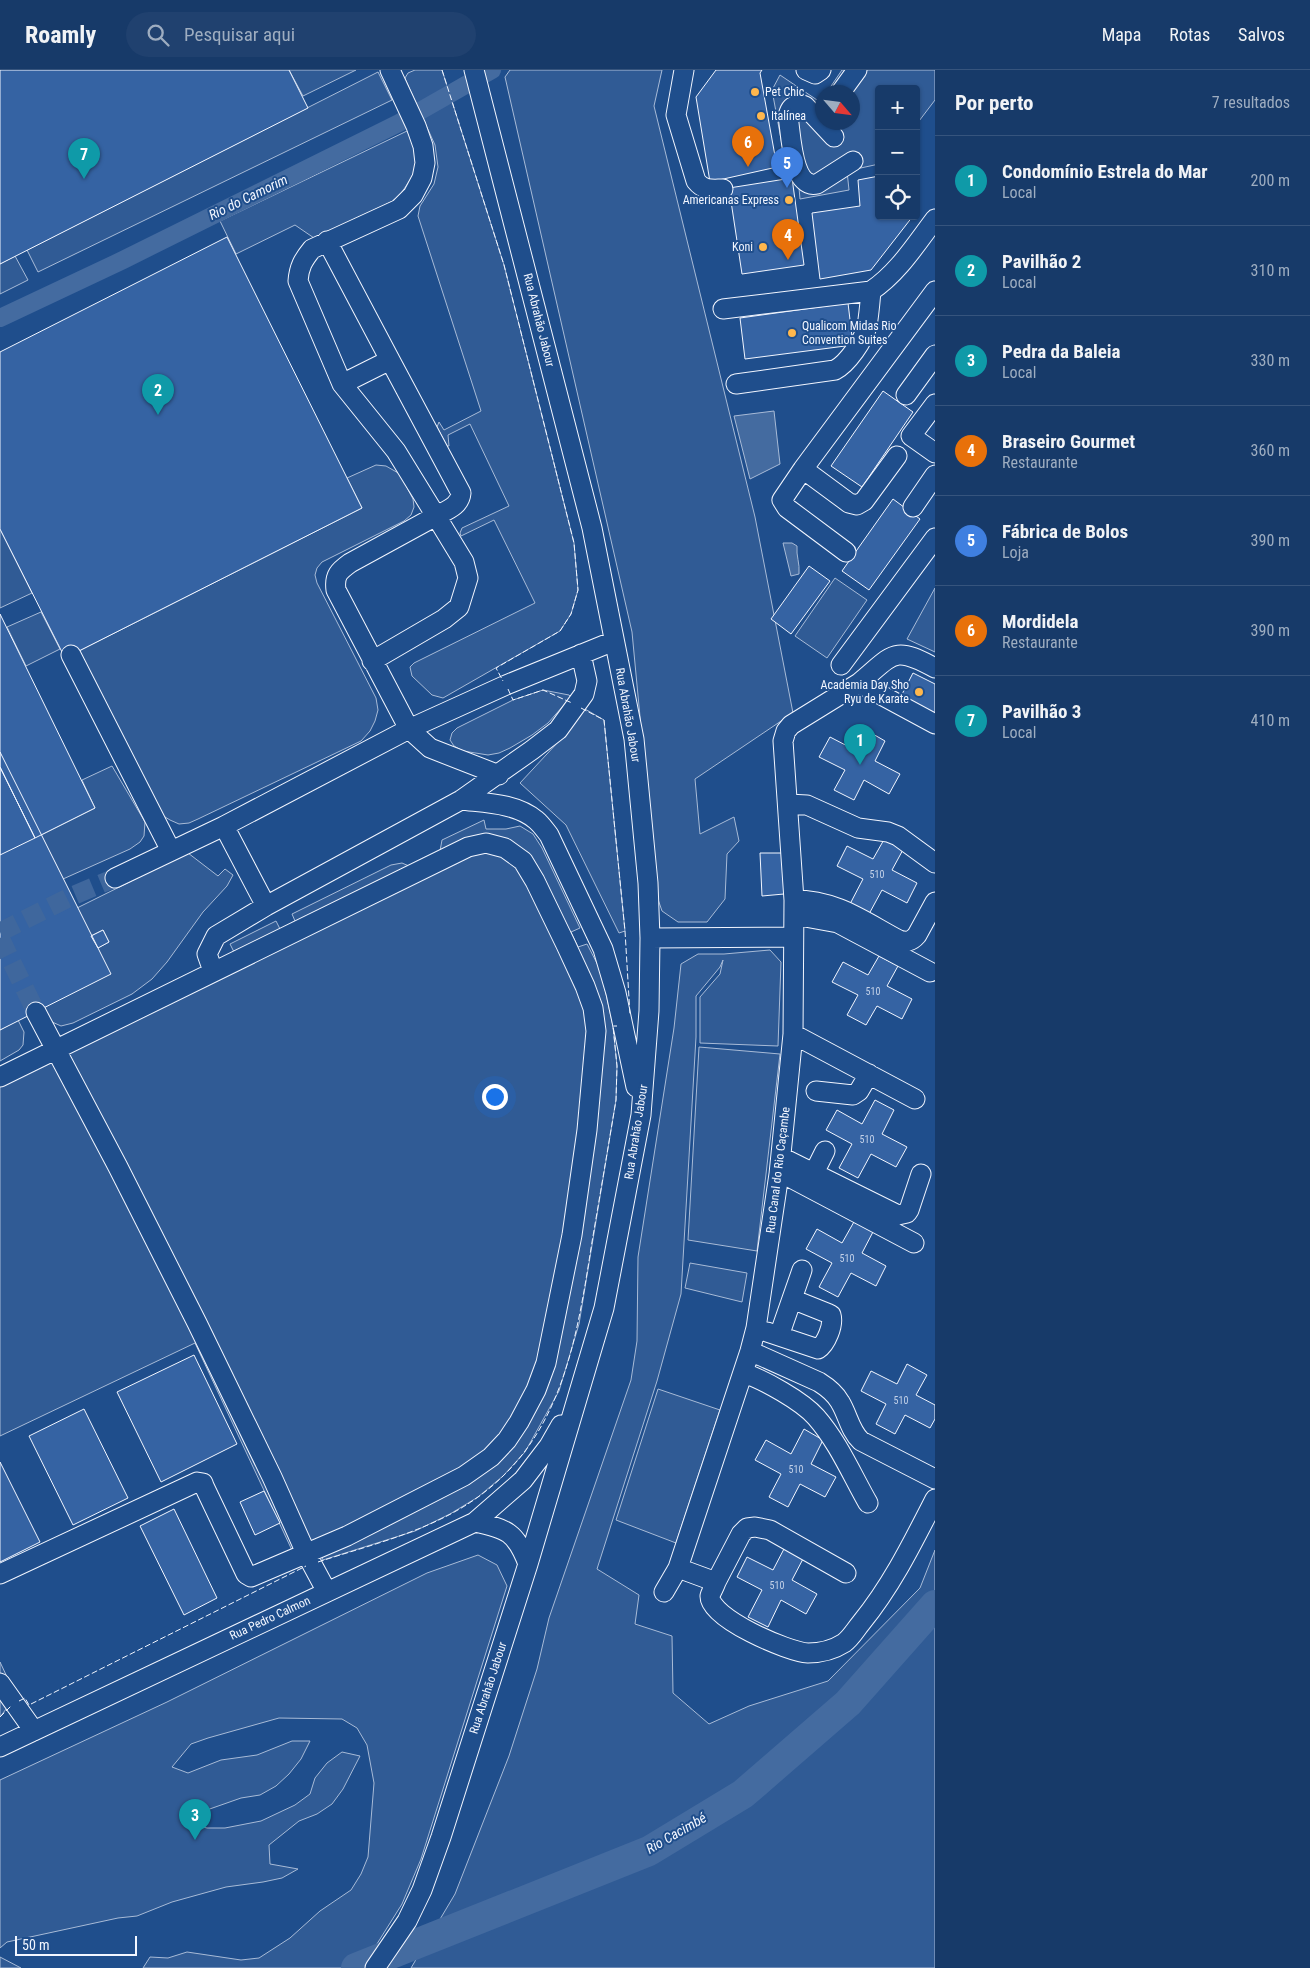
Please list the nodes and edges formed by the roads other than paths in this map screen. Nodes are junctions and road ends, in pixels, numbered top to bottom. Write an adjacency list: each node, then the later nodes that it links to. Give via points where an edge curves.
1 (474, 70): 32 (street, Rua Abrahão Jabour, via 592,528)
2 (684, 70): 12 (street, via 676,115 696,181 700,187)
3 (806, 70): 4 (street, via 815,74)
4 (821, 70)
5 (857, 70): 7 (street)
6 (394, 71): 14 (street, via 423,146 425,163 422,178 413,195 399,209)
7 (845, 85)
8 (815, 113): 11 (street, via 800,104 793,105 788,116 796,169 800,176 811,185 817,184)
9 (829, 130): 10 (street)
10 (834, 137)
11 (853, 161)
12 (723, 189)
13 (935, 219): 16 (street, via 892,274)
14 (327, 241): 19 (street); 20 (street, via 312,249 304,259 298,282)
15 (935, 290): 26 (street)
16 (871, 291): 17 (street); 21 (street, via 867,327 843,366 835,370)
17 (723, 309)
18 (935, 356): 22 (street)
19 (390, 360): 20 (street); 29 (street, via 461,493 456,504)
20 (342, 384): 29 (street, via 396,451)
21 (736, 384)
22 (906, 395)
23 (935, 404): 24 (street, via 911,436)
24 (935, 453)
25 (897, 456): 26 (street, via 864,501 857,505 849,503)
26 (803, 469): 31 (street, via 784,496 783,504)
27 (935, 475): 28 (street)
28 (913, 507)
29 (436, 516): 35 (street, via 464,562 468,578 459,607); 35 (street, via 350,562 335,580 336,590)
30 (935, 538): 36 (street)
31 (846, 552)
32 (614, 641): 33 (street); 52 (street, Rua Abrahão Jabour, via 634,740)
33 (582, 654): 40 (street); 41 (street, via 587,681 577,705 558,730)
34 (71, 655): 45 (street)
35 (372, 661): 40 (street)
36 (841, 665)
37 (935, 668): 38 (street, via 901,654 893,656)
38 (860, 683): 39 (street); 43 (street, Rua Canal do Rio Caçambe, via 786,731 783,741)
39 (935, 724)
40 (409, 730): 41 (street, via 430,748); 44 (street)
41 (499, 775): 42 (street)
42 (461, 800): 49 (street); 62 (street, via 520,811 536,820 549,835 603,949 632,1062)
43 (788, 804): 46 (street, via 807,806 858,828 898,836); 50 (street, Rua Canal do Rio Caçambe)
44 (224, 826): 45 (street); 49 (street)
45 (171, 851): 47 (street)
46 (935, 863)
47 (115, 878)
48 (935, 902): 50 (street, via 917,936 907,942 833,905 806,900)
49 (266, 906): 53 (street, via 216,936 207,954)
50 (794, 908): 51 (street, Rua Canal do Rio Caçambe); 54 (street, via 838,923)
51 (793, 937): 52 (street); 56 (street, Rua Canal do Rio Caçambe)
52 (650, 938): 62 (street, Rua Abrahão Jabour, via 649,1011)
53 (213, 971): 57 (street); 79 (street, via 468,847 486,843 505,848 523,861 574,961 593,1008 596,1031 587,1130 573,1226 557,1318 546,1363 531,1400 507,1440 491,1457 464,1476 347,1536)
54 (930, 972)
55 (36, 1012): 57 (street)
56 (793, 1034): 58 (street); 64 (street, Rua Canal do Rio Caçambe)
57 (55, 1050): 59 (street); 79 (street, via 197,1323)
58 (869, 1074): 60 (street, via 853,1095); 61 (street)
59 (0, 1077)
60 (816, 1091)
61 (915, 1099)
62 (641, 1115): 74 (street, Rua Abrahão Jabour, via 604,1308)
63 (825, 1151): 65 (street)
64 (780, 1166): 65 (street); 67 (street, via 791,1178); 70 (street, Rua Canal do Rio Caçambe)
65 (814, 1172): 66 (street, via 898,1215 909,1210)
66 (921, 1174)
67 (914, 1243)
68 (802, 1270): 69 (street)
69 (792, 1299): 71 (street); 71 (street, via 831,1315 832,1323 818,1349)
70 (756, 1328): 71 (street); 72 (street, Rua Canal do Rio Caçambe)
71 (779, 1336)
72 (750, 1351): 73 (street, Rua Canal do Rio Caçambe); 75 (street, via 830,1389 861,1441)
73 (744, 1373): 77 (street, via 790,1397 815,1416); 81 (street, Rua Canal do Rio Caçambe)
74 (577, 1398): 78 (street, Rua Abrahão Jabour, via 549,1446 523,1480); 80 (street, Rua Abrahão Jabour)
75 (935, 1479)
76 (935, 1499): 84 (street, via 878,1602 846,1642 827,1651 807,1653 790,1649 723,1616 710,1596)
77 (868, 1503)
78 (474, 1522): 80 (street, via 499,1528 514,1537); 85 (street, Rua Pedro Calmon)
79 (306, 1553): 83 (street, via 248,1576 204,1486 197,1482); 85 (street)
80 (528, 1564): 90 (street, Rua Abrahão Jabour, via 422,1890 408,1921)
81 (678, 1568): 84 (street); 86 (street, Rua Canal do Rio Caçambe)
82 (846, 1573): 84 (street, via 770,1530 754,1527 741,1534)
83 (0, 1574)
84 (716, 1582)
85 (327, 1592): 88 (street, Rua Pedro Calmon)
86 (664, 1592)
87 (1, 1686): 88 (street)
88 (34, 1731): 89 (street, Rua Pedro Calmon)
89 (0, 1747)
90 (375, 1968)

